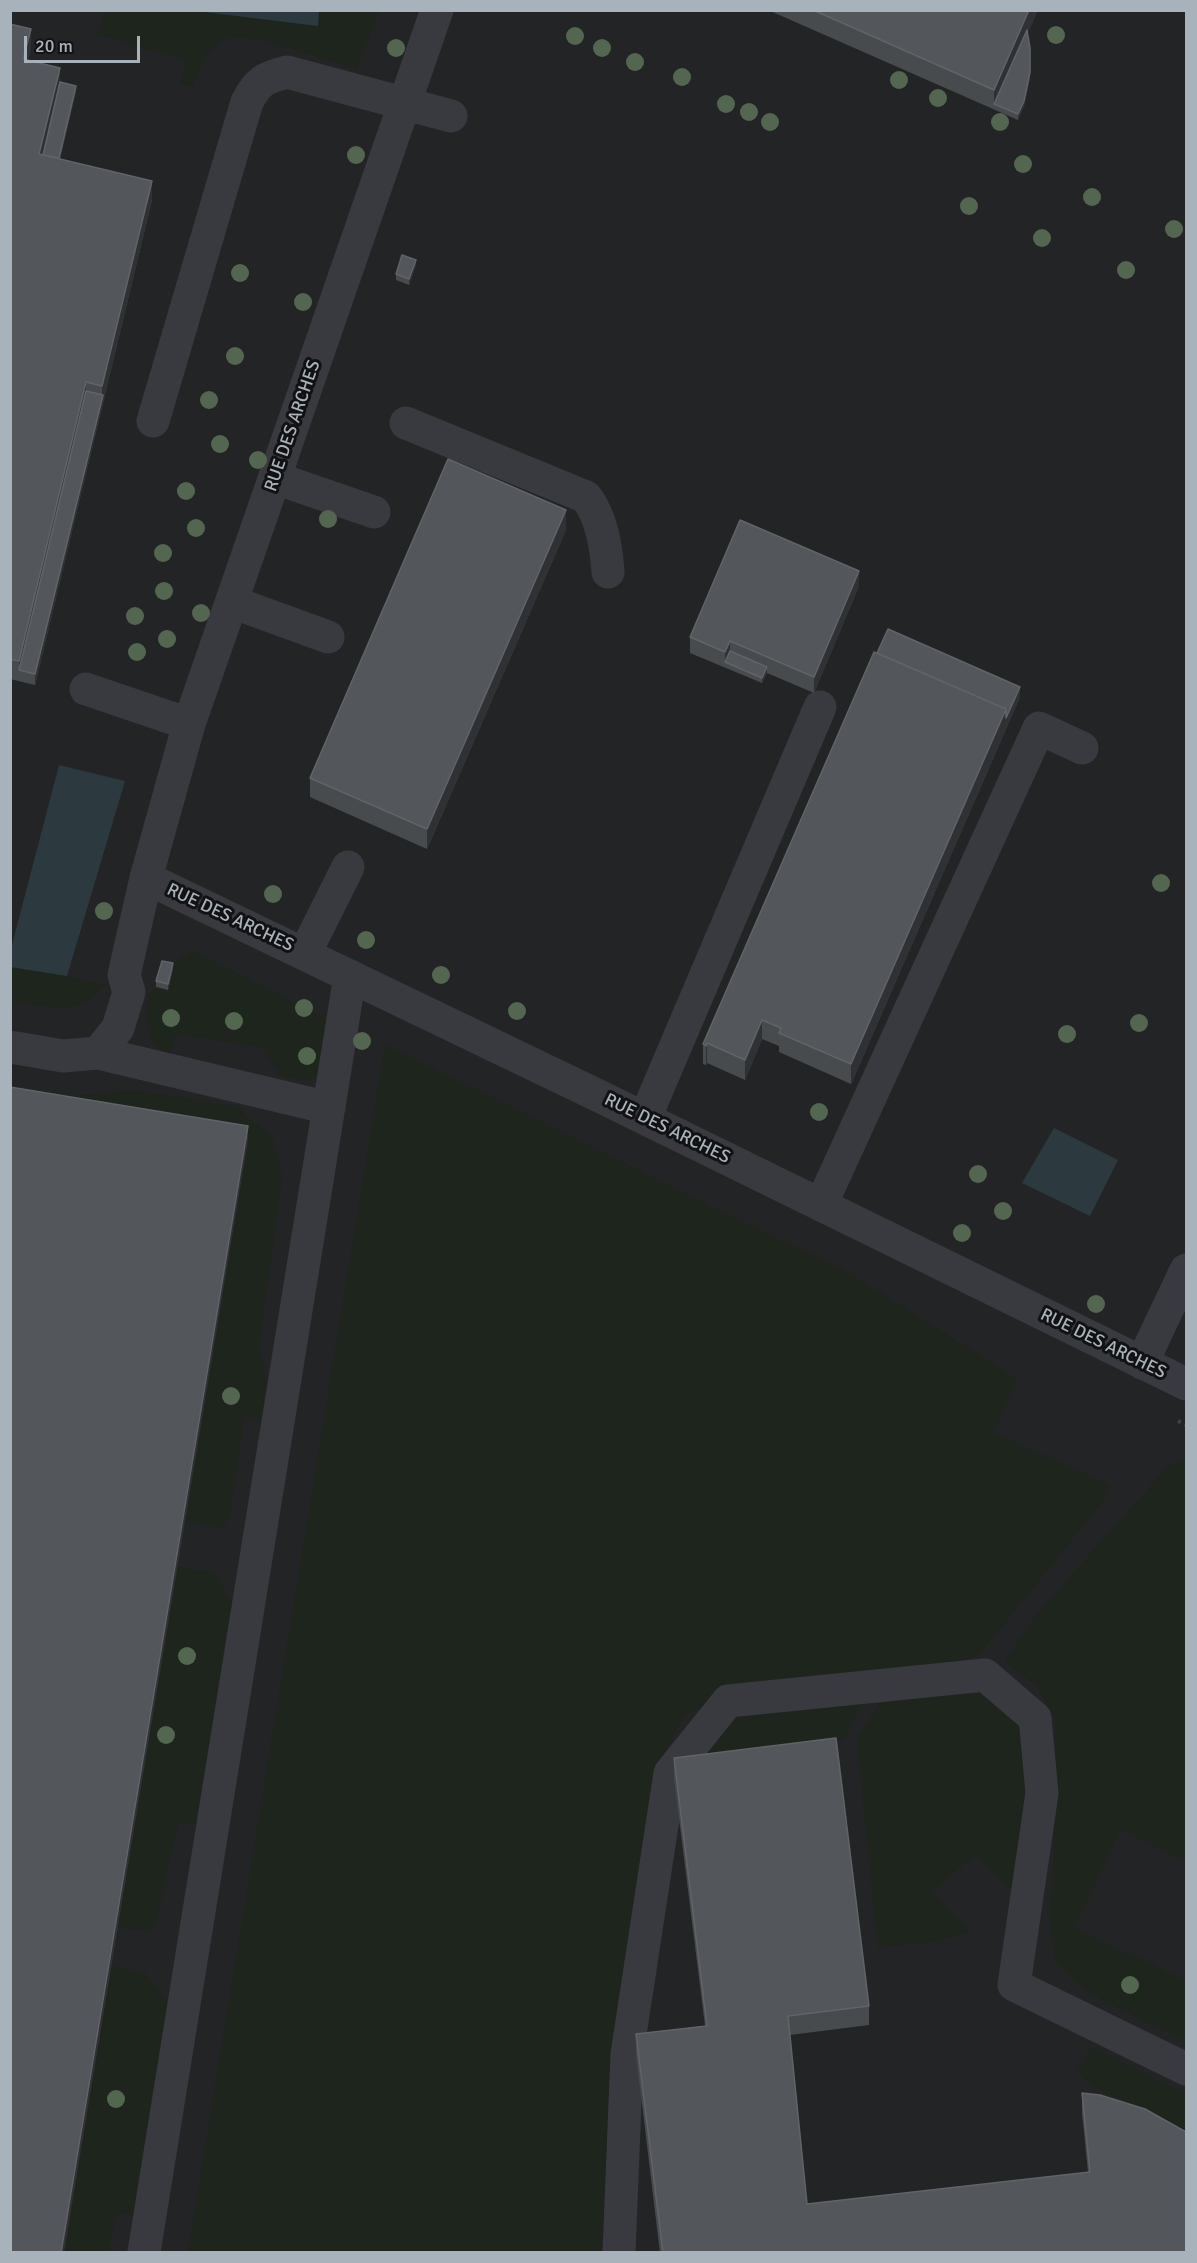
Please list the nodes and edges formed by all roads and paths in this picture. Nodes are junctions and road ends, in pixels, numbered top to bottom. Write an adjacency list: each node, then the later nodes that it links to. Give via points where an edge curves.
1 (436, 10): 2 (street, RUE DES ARCHES)
2 (404, 104): 3 (street); 4 (street, via 287,72 268,77 255,86); 6 (street, RUE DES ARCHES)
3 (451, 116)
4 (153, 421)
5 (406, 423): 8 (street, via 586,497 595,509)
6 (275, 478): 7 (street); 9 (street, RUE DES ARCHES)
7 (374, 512)
8 (608, 572)
9 (232, 602): 10 (street); 13 (street, RUE DES ARCHES)
10 (328, 637)
11 (86, 689): 13 (street)
12 (820, 707): 22 (street)
13 (189, 724): 16 (street, RUE DES ARCHES)
14 (1082, 748): 23 (street, via 1039,728)
15 (348, 867): 17 (street)
16 (146, 878): 17 (street, RUE DES ARCHES); 20 (street, RUE DES ARCHES, via 124,975 129,992 118,1028)
17 (305, 953): 18 (street, RUE DES ARCHES)
18 (350, 976): 21 (street); 22 (street, RUE DES ARCHES)
19 (10, 1047): 20 (street, via 63,1056)
20 (98, 1053): 21 (street)
21 (329, 1108): 28 (street)
22 (645, 1118): 23 (street, RUE DES ARCHES)
23 (821, 1205): 25 (street, RUE DES ARCHES)
24 (1186, 1270): 25 (street)
25 (1142, 1363): 26 (street, RUE DES ARCHES)
26 (1186, 1384)
27 (1186, 2069): 29 (street, via 1014,1985 1042,1792 1035,1718 985,1675 728,1701 670,1773 627,2054)
28 (144, 2253)
29 (619, 2253)

